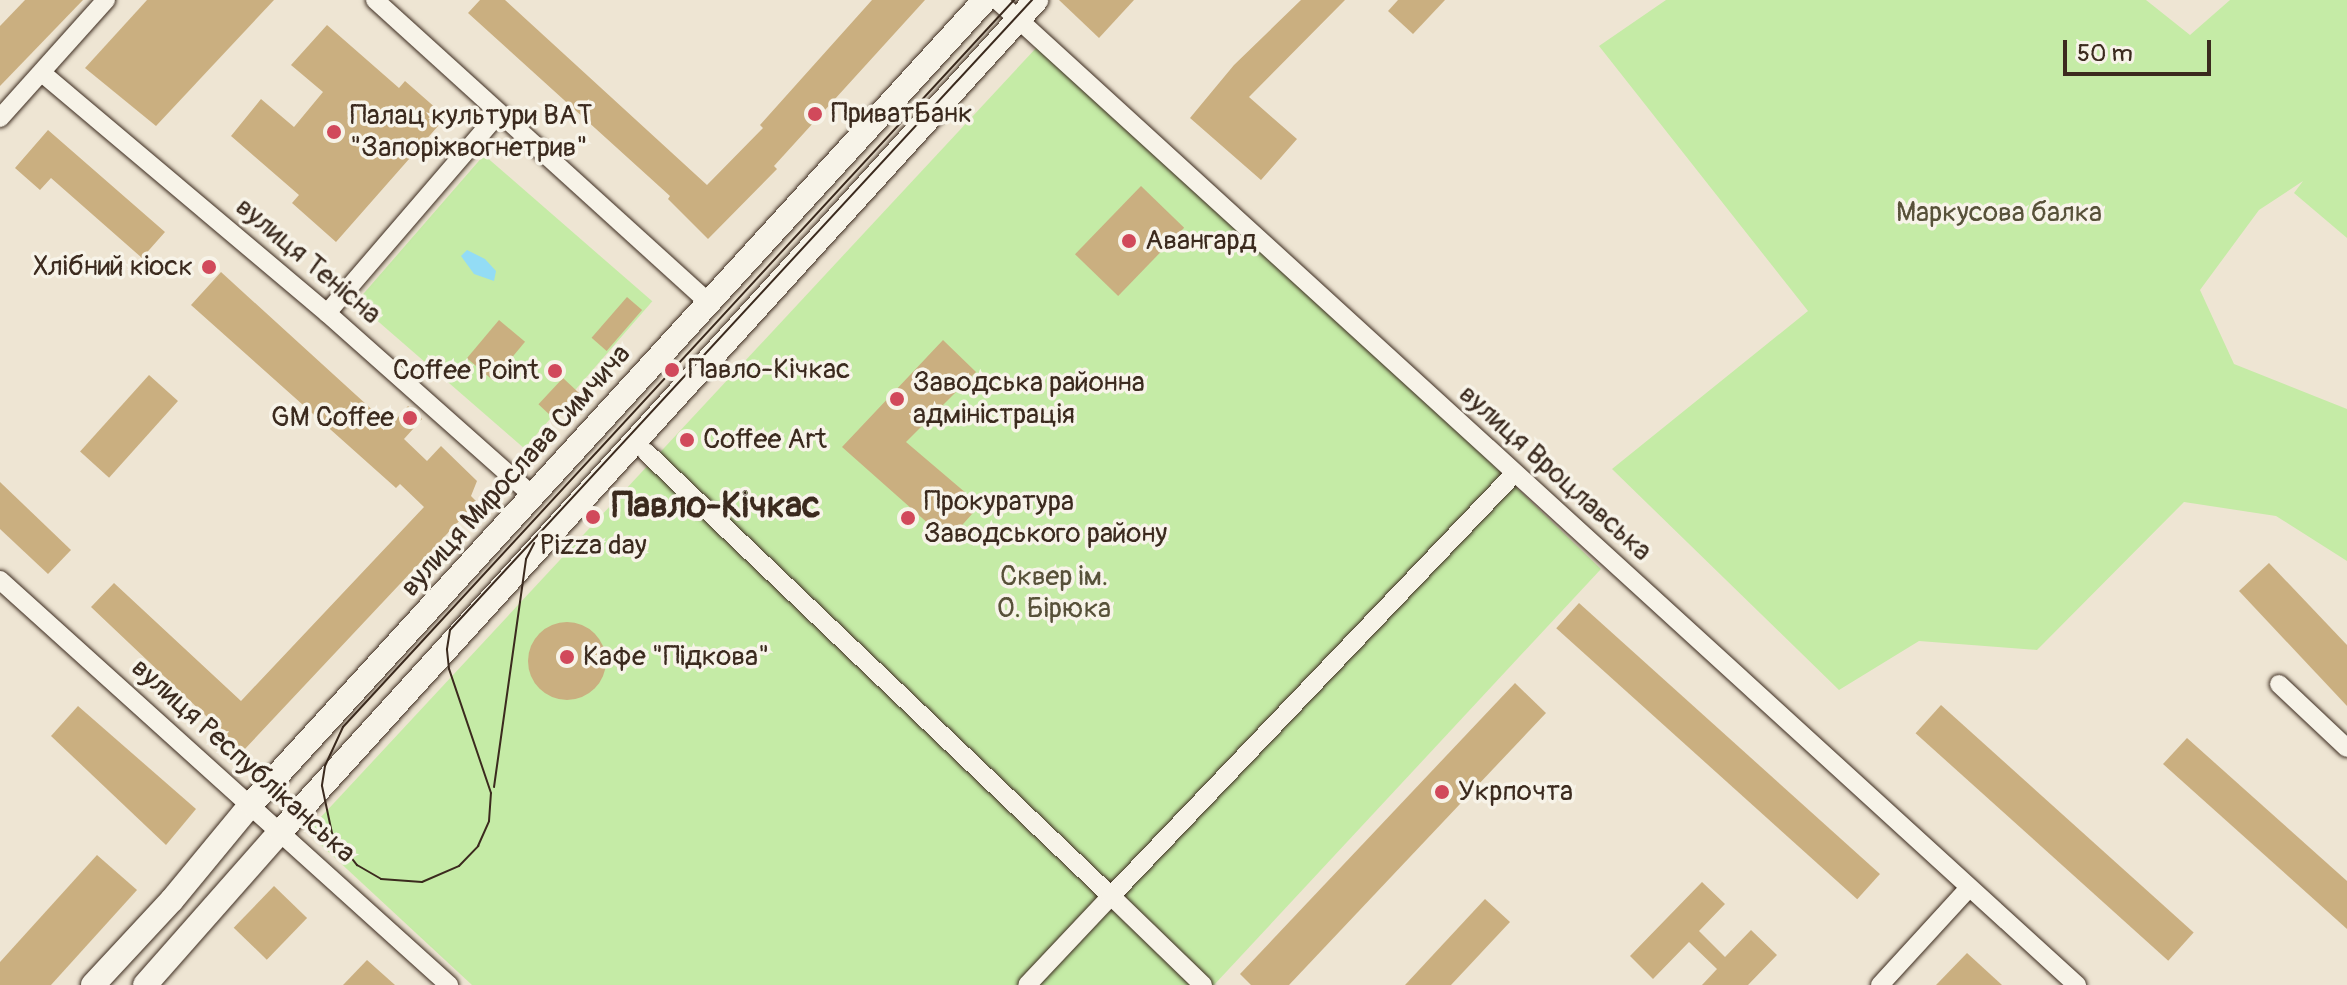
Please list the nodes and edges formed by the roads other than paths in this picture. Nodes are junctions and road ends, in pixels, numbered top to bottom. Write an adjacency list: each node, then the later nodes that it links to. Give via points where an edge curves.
1 (106, 0): 7 (street)
2 (375, 0): 8 (street)
3 (985, 0): 10 (street, вулиця Мирослава Симчича)
4 (997, 0): 6 (street, вулиця Вроцлавська)
5 (1036, 0): 6 (street)
6 (1018, 20): 13 (street, вулиця Вроцлавська); 19 (street)
7 (42, 73): 9 (street); 11 (street, вулиця Тенісна)
8 (498, 114): 10 (street); 11 (street)
9 (0, 118)
10 (709, 303): 14 (street, вулиця Мирослава Симчича)
11 (327, 313): 14 (street, вулиця Тенісна)
12 (646, 452): 21 (street)
13 (1514, 474): 20 (street, вулиця Вроцлавська); 21 (street)
14 (533, 496): 18 (street, вулиця Мирослава Симчича)
15 (0, 580): 18 (street, вулиця Республіканська)
16 (2279, 684): 17 (street)
17 (2347, 748)
18 (251, 804): 19 (street, вулиця Республіканська); 22 (street, вулиця Мирослава Симчича)
19 (281, 831): 23 (street); 24 (street, вулиця Республіканська)
20 (1968, 889): 27 (street); 28 (street, вулиця Вроцлавська)
21 (1111, 896): 25 (street); 26 (street)
22 (93, 985)
23 (145, 985)
24 (449, 985)
25 (1027, 985)
26 (1203, 985)
27 (1880, 985)
28 (2077, 985)

